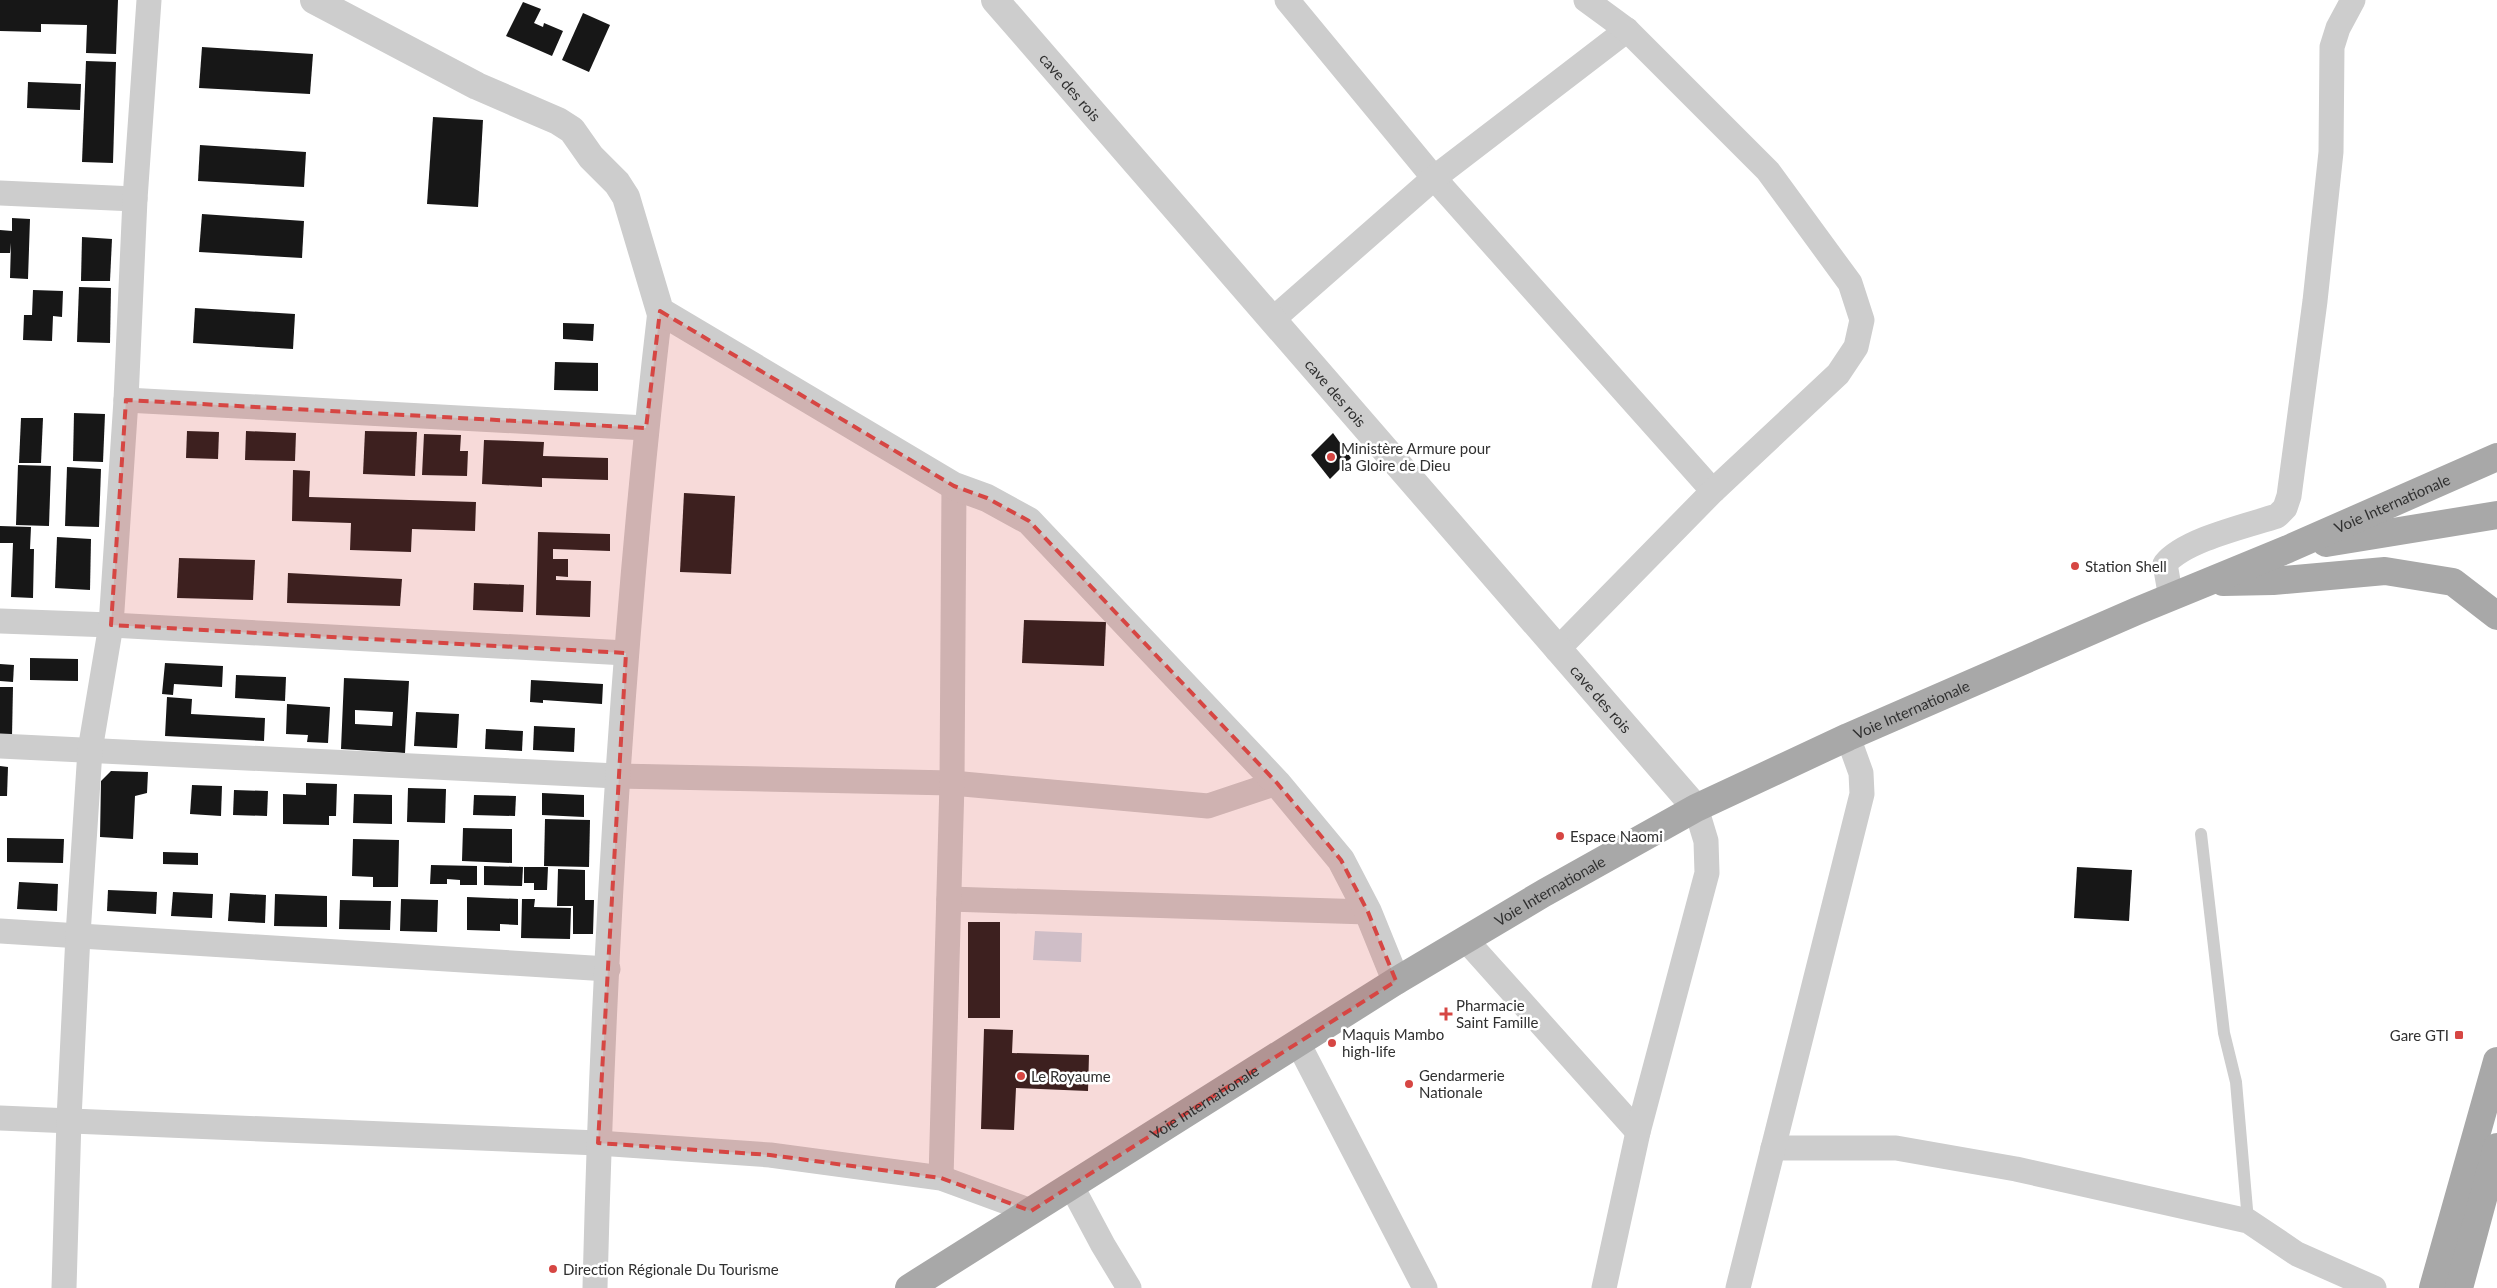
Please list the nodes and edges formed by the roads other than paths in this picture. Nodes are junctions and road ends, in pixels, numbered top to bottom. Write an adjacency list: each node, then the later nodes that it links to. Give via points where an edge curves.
1 (149, 0): 10 (street)
2 (314, 0): 11 (street, via 477,86 572,130 626,197)
3 (1287, 0): 8 (street)
4 (1586, 0): 7 (street)
5 (2354, 0): 21 (street, via 2338,28 2332,47 2331,152 2315,301 2286,508 2277,516 2188,546 2172,555 2165,564)
6 (1006, 4): 12 (street, cave des rois)
7 (1627, 30): 8 (street); 17 (street, via 1768,171 1850,283 1862,320 1856,347 1838,374)
8 (1434, 178): 12 (street); 17 (street)
9 (0, 193): 10 (street)
10 (135, 199): 13 (street)
11 (660, 310): 14 (street); 16 (street)
12 (1272, 320): 25 (street, cave des rois)
13 (126, 400): 14 (street); 24 (street)
14 (646, 428): 26 (street)
15 (2497, 457): 19 (main road, Voie Internationale)
16 (954, 486): 31 (street); 32 (street, via 987,498 1029,521)
17 (1714, 491): 25 (street)
18 (2497, 515): 19 (main road, Voie Internationale)
19 (2288, 549): 20 (main road, Voie Internationale)
20 (2209, 582): 21 (main road, Voie Internationale); 22 (main road, via 2273,581 2385,571 2453,582)
21 (2171, 598): 27 (main road, Voie Internationale)
22 (2497, 616)
23 (0, 621): 24 (street)
24 (111, 625): 26 (street); 29 (street)
25 (1557, 650): 33 (street, cave des rois)
26 (626, 653): 30 (street)
27 (1848, 737): 33 (main road, Voie Internationale); 49 (street, via 1861,773 1862,794)
28 (0, 746): 29 (street)
29 (90, 750): 30 (street); 38 (street)
30 (617, 776): 31 (street); 40 (street)
31 (952, 783): 32 (street, via 1208,806); 35 (street)
32 (1277, 783): 36 (street, via 1341,860)
33 (1696, 808): 39 (main road, Voie Internationale); 46 (street, via 1706,841 1707,873)
34 (2201, 834): 53 (lane, via 2224,1033 2236,1082)
35 (949, 899): 36 (street); 50 (street)
36 (1368, 912): 41 (street)
37 (0, 931): 38 (street)
38 (78, 934): 40 (street); 45 (street)
39 (1465, 940): 41 (main road, Voie Internationale); 46 (street)
40 (608, 969): 47 (street)
41 (1396, 981): 42 (main road, Voie Internationale)
42 (1298, 1043): 51 (main road, Voie Internationale); 58 (street)
43 (2497, 1061): 62 (main road)
44 (0, 1118): 45 (street)
45 (69, 1119): 47 (street); 54 (street)
46 (1638, 1132): 59 (street)
47 (598, 1143): 50 (street, via 770,1155); 55 (street)
48 (2497, 1147): 63 (main road)
49 (1773, 1148): 53 (street, via 1896,1148 2016,1169); 60 (street)
50 (941, 1178): 52 (street)
51 (1072, 1187): 52 (main road, Voie Internationale); 57 (street)
52 (1031, 1211): 56 (main road, Voie Internationale)
53 (2248, 1221): 61 (street, via 2298,1254)
54 (64, 1288)
55 (595, 1288)
56 (909, 1288)
57 (1129, 1288)
58 (1425, 1288)
59 (1604, 1288)
60 (1738, 1288)
61 (2374, 1288)
62 (2433, 1288)
63 (2458, 1288)

